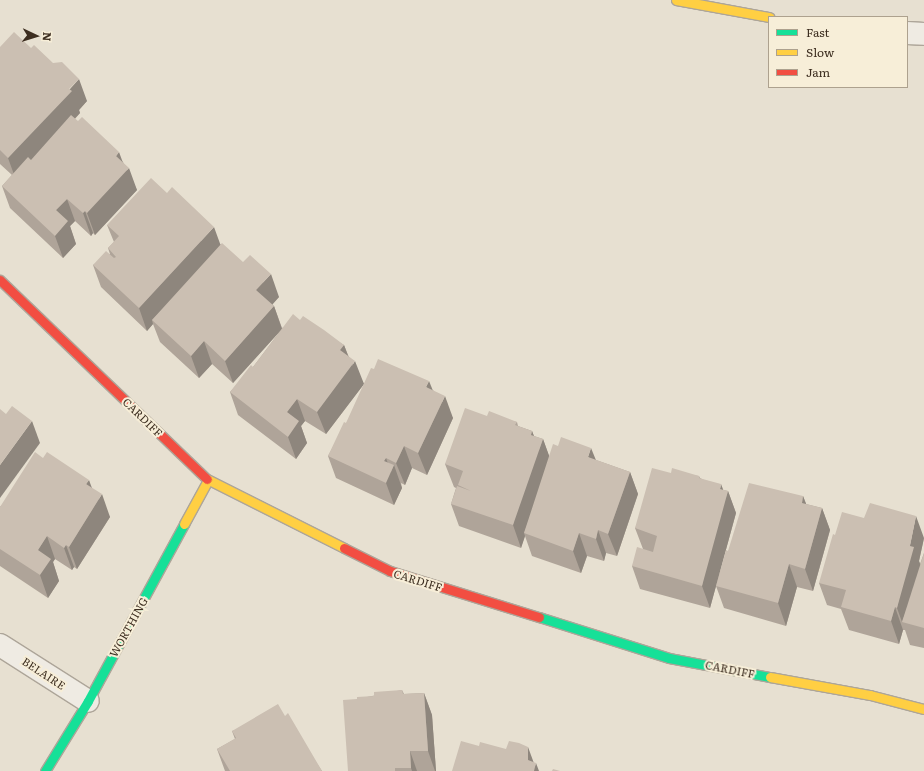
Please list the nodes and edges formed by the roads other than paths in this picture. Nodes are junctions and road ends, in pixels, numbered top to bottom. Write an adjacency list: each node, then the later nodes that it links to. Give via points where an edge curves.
1 (676, 0): 2 (street)
2 (768, 17)
3 (908, 33): 4 (street)
4 (924, 34)
5 (0, 280): 6 (street, CARDIFF)
6 (208, 480): 8 (street, WORTHING); 9 (street, CARDIFF, via 390,572 669,658 870,695)
7 (0, 645): 8 (street, BELAIRE)
8 (88, 702): 10 (street, WORTHING)
9 (924, 709)
10 (45, 771)

